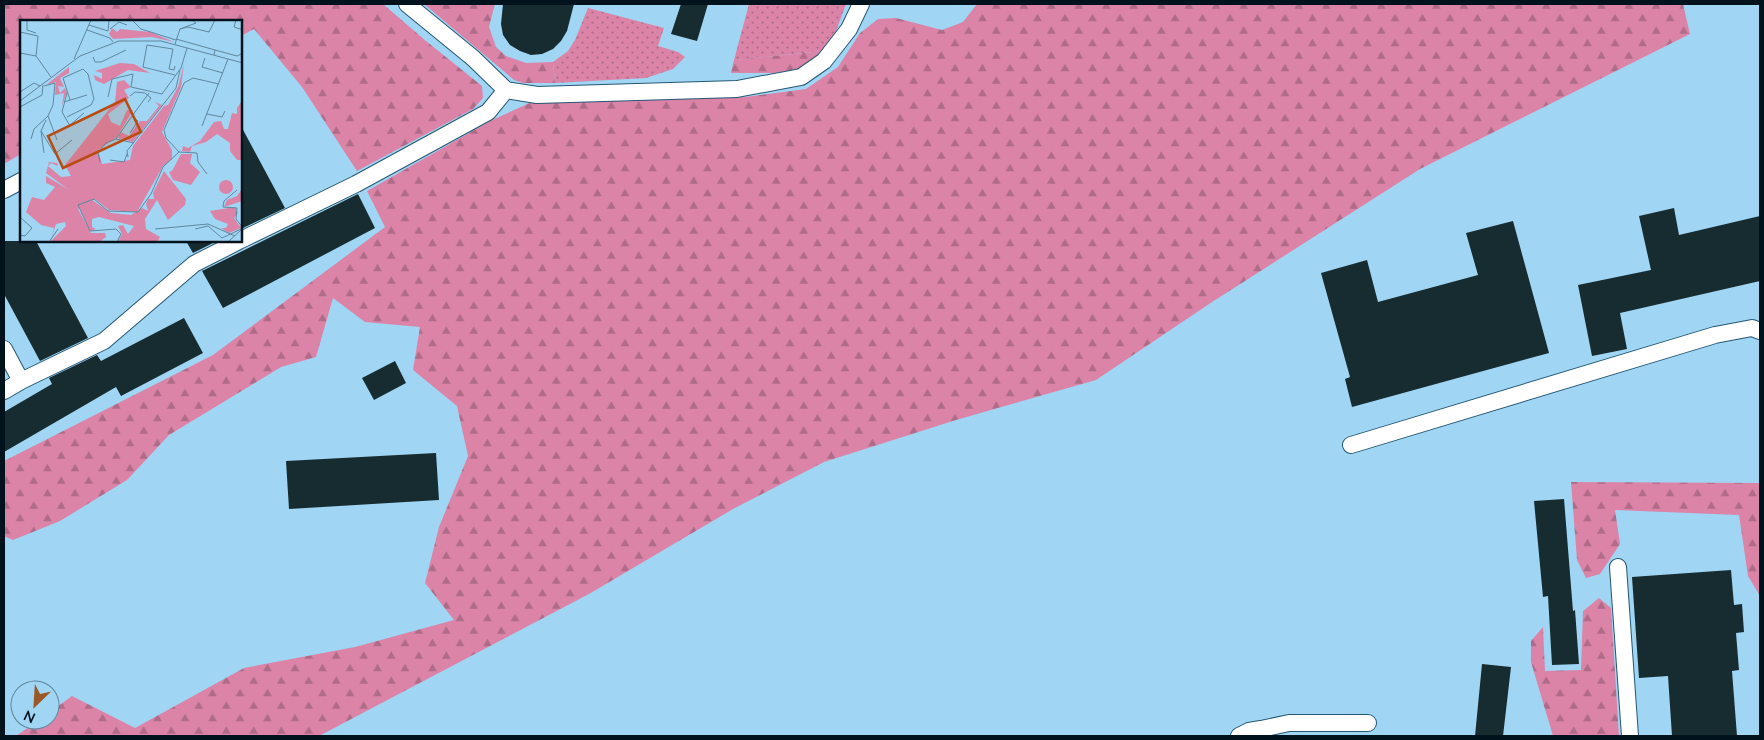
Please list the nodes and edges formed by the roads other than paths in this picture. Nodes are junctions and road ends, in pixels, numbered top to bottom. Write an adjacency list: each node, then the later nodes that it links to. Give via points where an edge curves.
1 (407, 4): 3 (lane, via 473,58)
2 (861, 4): 3 (lane, via 848,29 824,61 801,77 737,89 537,94)
3 (506, 90): 6 (lane, via 488,112 356,184)
4 (20, 182): 5 (lane)
5 (4, 190)
6 (242, 240)
7 (238, 242): 10 (lane, via 194,264 104,341)
8 (1760, 331): 12 (lane, via 1752,328 1715,335)
9 (4, 349): 10 (lane)
10 (21, 381): 11 (lane)
11 (4, 390)
12 (1351, 445)
13 (1618, 567): 17 (lane)
14 (1368, 723): 15 (lane, via 1289,722)
15 (1260, 733): 16 (lane, via 1248,732)
16 (1239, 736)
17 (1630, 736)

